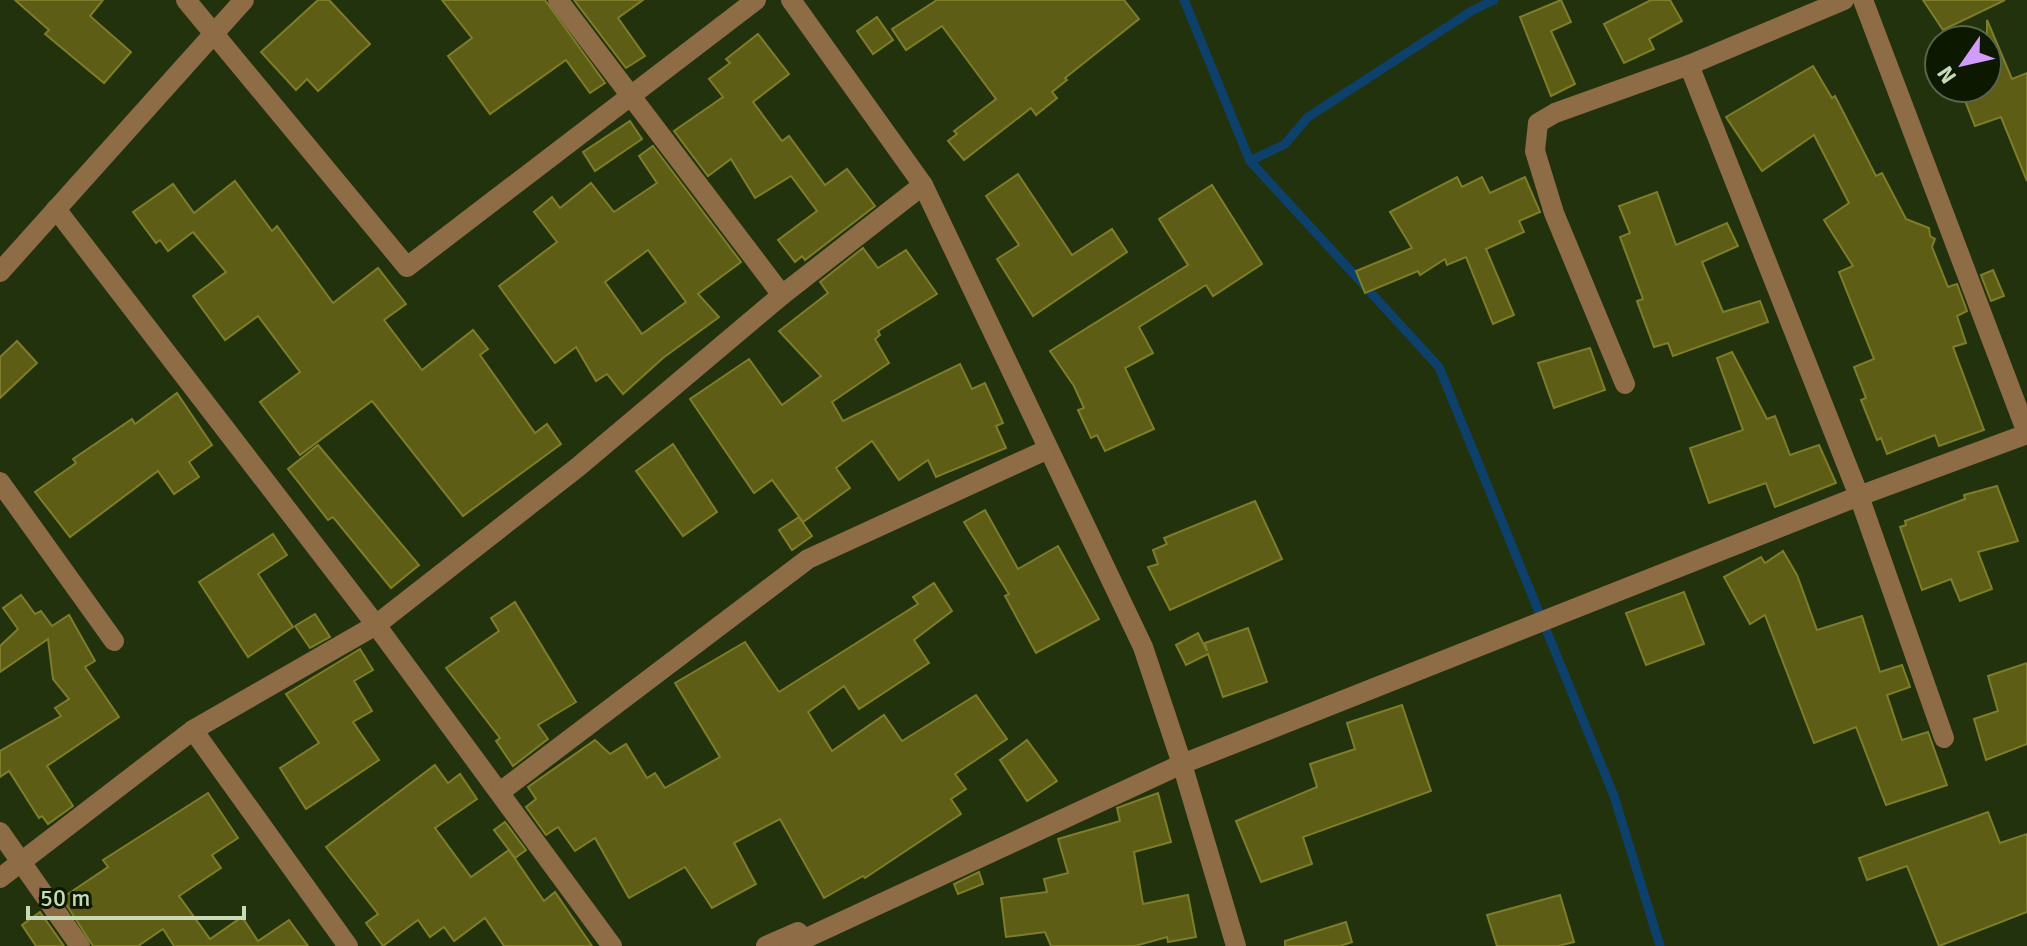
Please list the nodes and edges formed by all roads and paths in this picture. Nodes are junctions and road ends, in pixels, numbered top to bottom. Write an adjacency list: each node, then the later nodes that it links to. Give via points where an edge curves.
1 (186, 0): 8 (street)
2 (244, 0): 8 (street)
3 (558, 0): 10 (street)
4 (756, 0): 10 (street)
5 (791, 0): 11 (street)
6 (1844, 0): 9 (street)
7 (1863, 0): 16 (street)
8 (216, 33): 10 (street, via 407,267); 12 (street)
9 (1689, 65): 15 (street, via 1538,123 1535,151 1554,213); 19 (street)
10 (628, 96): 14 (street)
11 (923, 185): 14 (street); 17 (street)
12 (56, 209): 13 (street); 20 (street)
13 (0, 272)
14 (782, 295): 20 (street, via 578,467)
15 (1625, 384)
16 (2027, 434): 19 (street)
17 (1046, 450): 24 (street, via 1143,647); 25 (street, via 808,559)
18 (0, 482): 21 (street)
19 (1859, 496): 23 (street); 24 (street)
20 (376, 625): 22 (street); 25 (street)
21 (114, 641)
22 (193, 730): 27 (street); 30 (street)
23 (1944, 738)
24 (1182, 764): 32 (street, via 970,851); 33 (street); 34 (street)
25 (500, 792): 31 (street)
26 (0, 832): 27 (street)
27 (23, 862): 28 (street); 29 (street)
28 (0, 878)
29 (80, 946)
30 (348, 946)
31 (612, 946)
32 (766, 946)
33 (789, 946)
34 (1236, 946)

